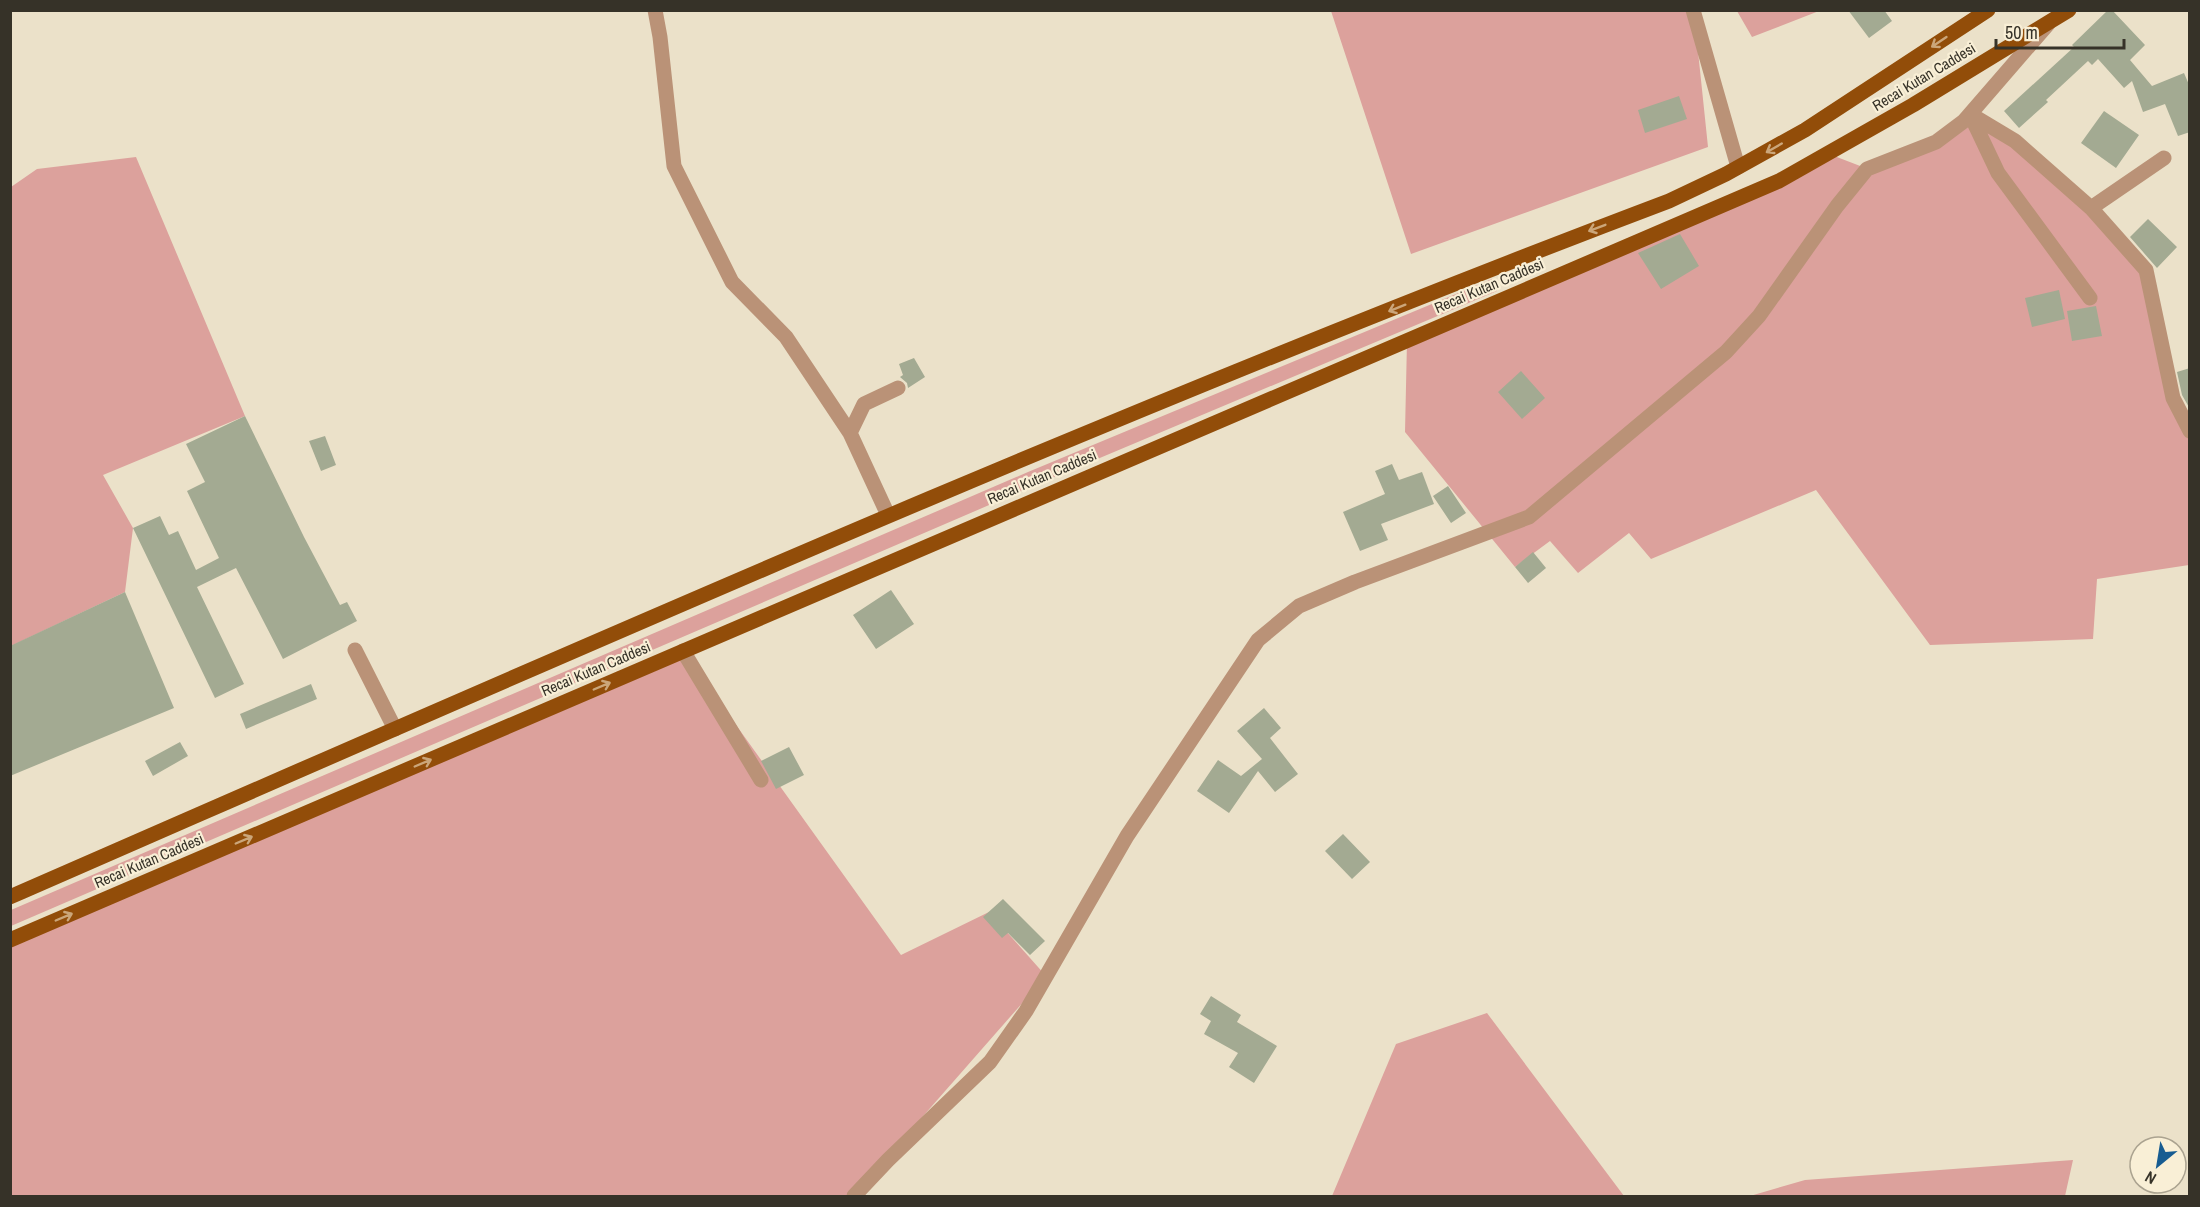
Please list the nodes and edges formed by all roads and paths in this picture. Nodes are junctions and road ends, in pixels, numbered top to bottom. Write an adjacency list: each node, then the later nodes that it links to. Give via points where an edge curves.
1 (655, 10): 13 (street, via 675,166 732,282 786,337)
2 (1693, 10): 8 (street)
3 (1988, 10): 8 (main road, Recai Kutan Caddesi, one-way to 8, via 1848,104)
4 (2069, 10): 5 (main road, Recai Kutan Caddesi)
5 (2050, 22): 6 (street); 16 (main road, Recai Kutan Caddesi, via 1779,181)
6 (1970, 114): 9 (street, via 2015,141); 10 (street, via 1998,173); 21 (street, via 1935,142 1868,169 1759,316 1726,352 1529,517 1299,606 1258,640 1127,836 1026,1011 990,1062)
7 (2164, 158): 9 (street)
8 (1738, 167): 14 (main road, Recai Kutan Caddesi, one-way to 14, via 1669,201)
9 (2091, 208): 12 (street, via 2146,270 2173,398)
10 (2090, 297)
11 (898, 388): 13 (street, via 864,404)
12 (2190, 430)
13 (850, 433): 14 (street)
14 (888, 515): 17 (main road, Recai Kutan Caddesi)
15 (356, 650): 17 (street)
16 (683, 651): 18 (street); 20 (main road, Recai Kutan Caddesi, one-way to 16)
17 (395, 729): 19 (main road, Recai Kutan Caddesi)
18 (761, 780)
19 (10, 897)
20 (10, 940)
21 (854, 1197)

